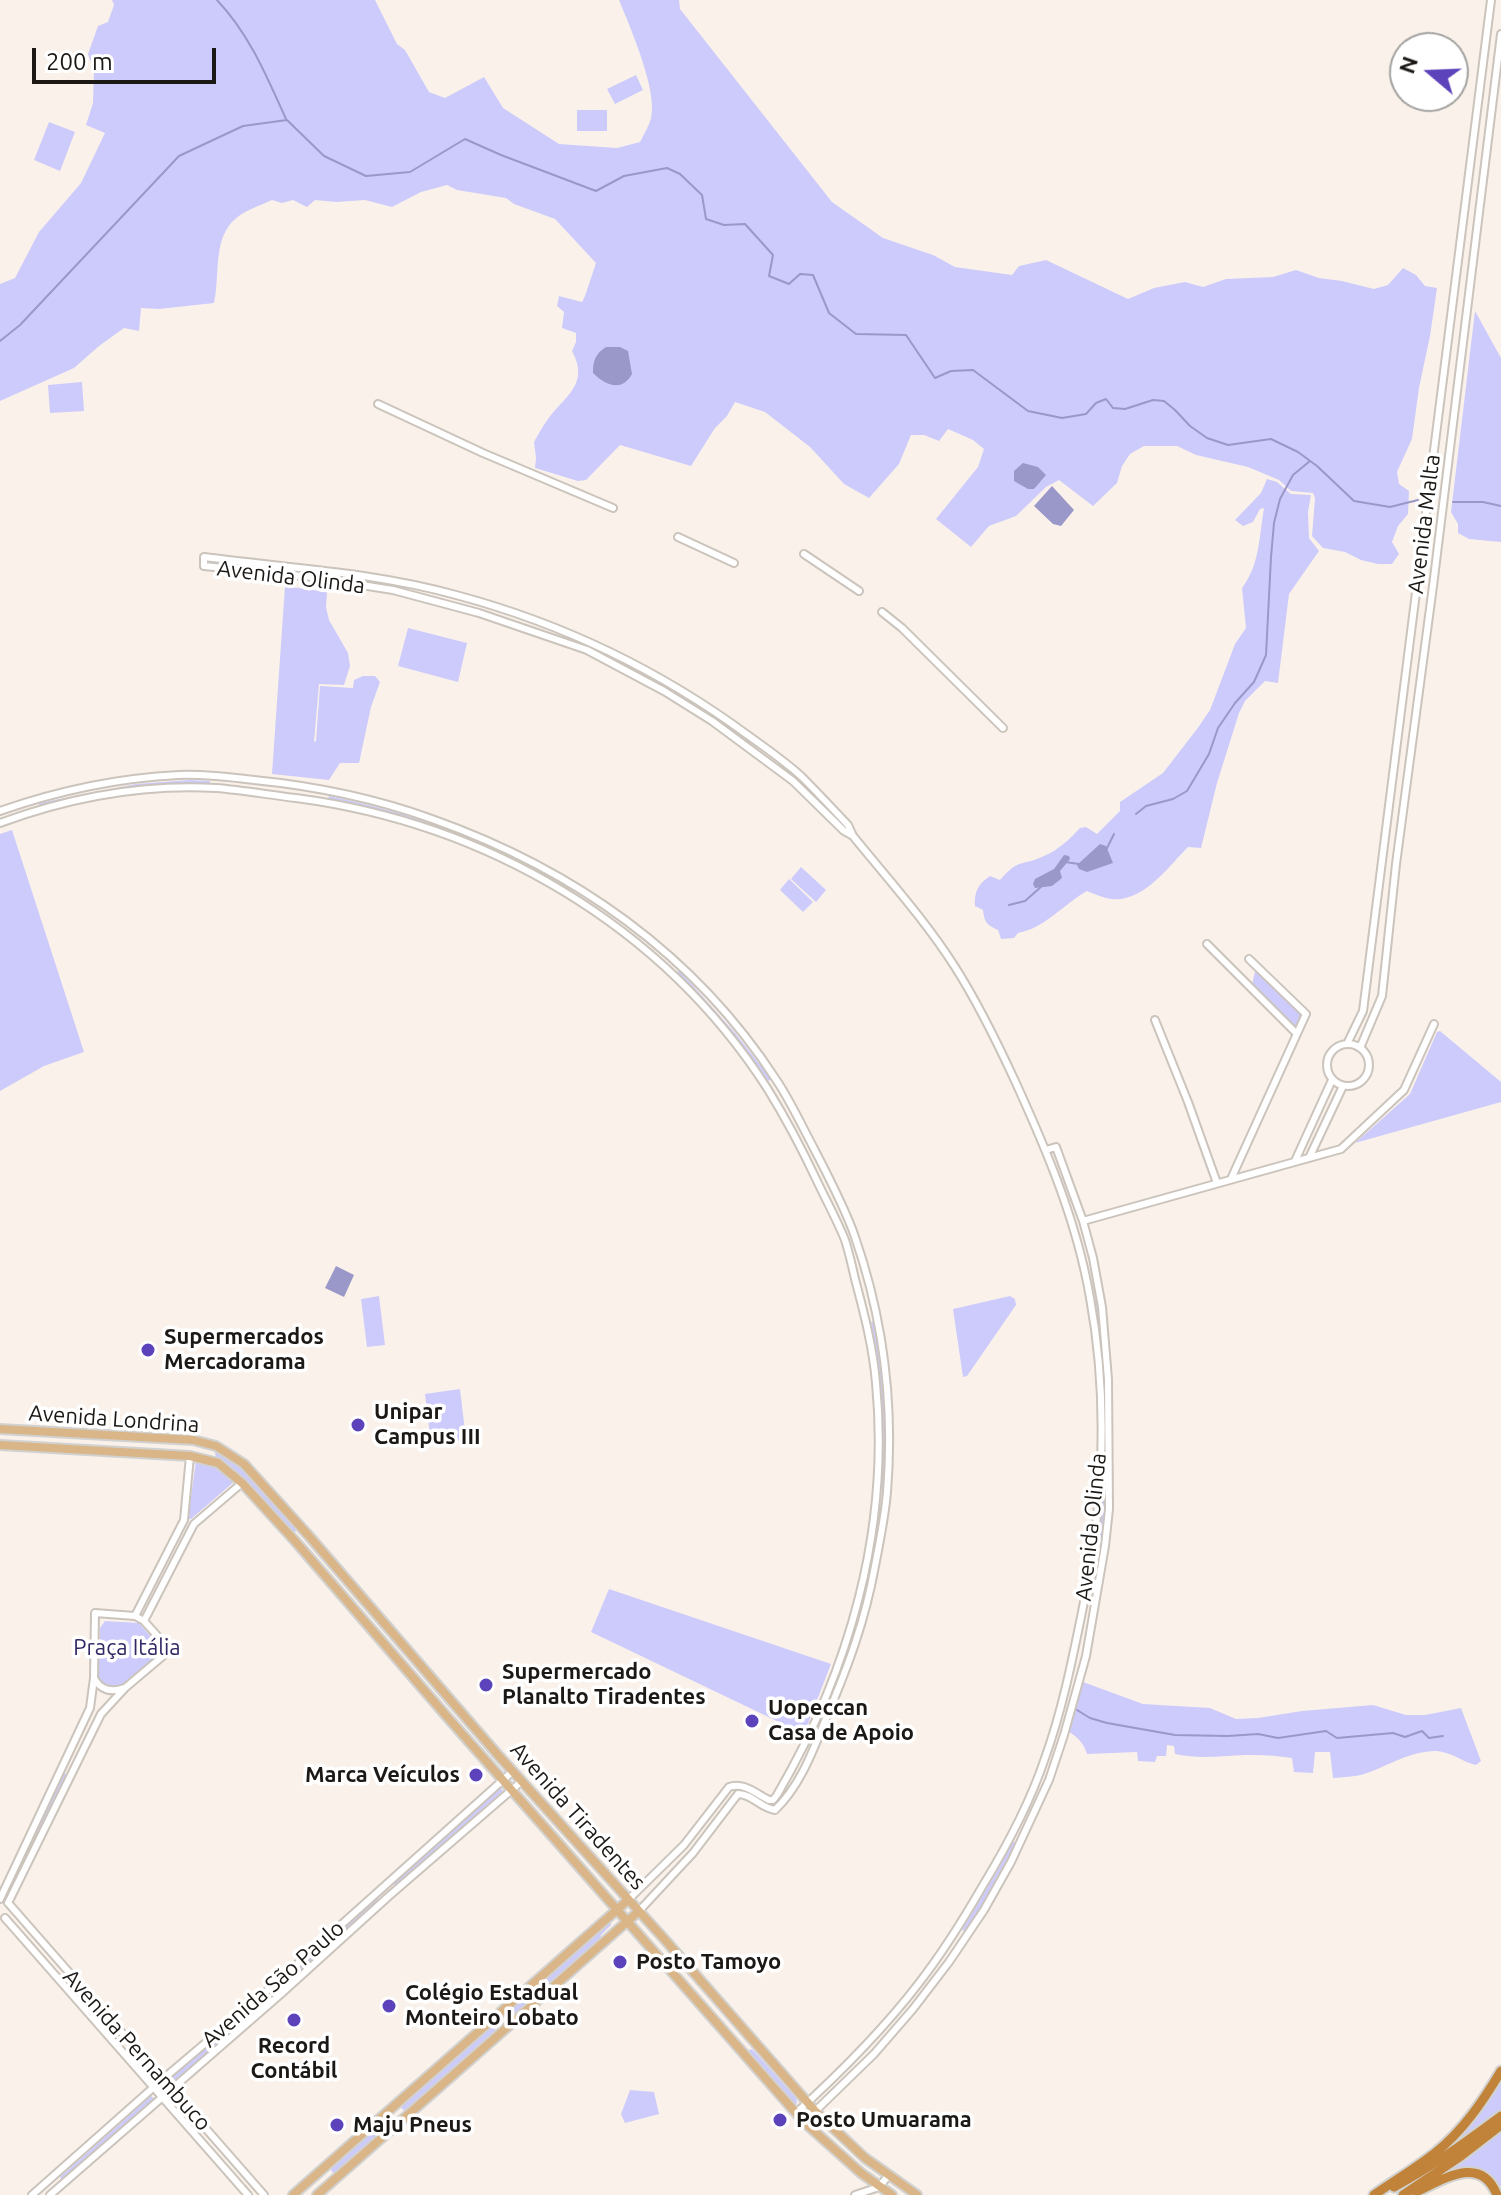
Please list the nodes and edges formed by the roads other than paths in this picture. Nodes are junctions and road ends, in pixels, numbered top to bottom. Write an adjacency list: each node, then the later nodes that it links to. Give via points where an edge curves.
1 (1491, 0): 29 (street, Avenida Malta, via 1363,1011)
2 (1501, 34): 30 (street, Avenida Malta, via 1382,996)
3 (378, 404): 4 (street)
4 (613, 508)
5 (678, 537): 7 (street)
6 (804, 554): 8 (street)
7 (734, 563)
8 (859, 591)
9 (497, 608): 11 (street); 11 (street, Avenida Olinda, via 375,578 204,557 204,566 393,590); 12 (street, Avenida Olinda, via 591,642)
10 (882, 612): 14 (street)
11 (495, 618): 13 (street, Avenida Olinda, via 587,650)
12 (668, 683): 13 (street); 15 (street, Avenida Olinda)
13 (664, 691): 16 (street, Avenida Olinda)
14 (1003, 728)
15 (791, 768): 16 (street); 19 (street, Avenida Olinda)
16 (786, 775): 19 (street, Avenida Olinda)
17 (0, 811): 20 (street, via 83,788 167,776 313,787 398,807 479,836)
18 (0, 823): 21 (street, via 79,800 163,788 322,802 452,837)
19 (853, 836): 33 (street, Avenida Olinda, via 955,966)
20 (588, 892): 21 (street); 24 (street)
21 (582, 901): 25 (street)
22 (1207, 944): 28 (street)
23 (1249, 959): 28 (street, via 1306,1014)
24 (678, 963): 25 (street); 63 (street, via 717,1002 772,1073 855,1235 877,1318 886,1379 887,1494 856,1646 794,1786 775,1810 738,1794)
25 (670, 972): 60 (street, via 768,1089 845,1240 874,1361 877,1494 862,1592 847,1644 797,1761 773,1800 744,1786 729,1787 684,1845)
26 (1155, 1020): 37 (street)
27 (1434, 1024): 34 (street, via 1404,1090 1341,1149)
28 (1297, 1034): 36 (street)
29 (1347, 1044): 30 (street); 31 (street, via 1327,1060)
30 (1360, 1048): 32 (street, via 1368,1058 1366,1076 1356,1085)
31 (1332, 1080): 32 (street); 35 (street)
32 (1343, 1086): 34 (street)
33 (1046, 1150): 38 (street, Avenida Olinda, via 1056,1147); 73 (street, Avenida Olinda, via 1090,1298 1101,1471 1081,1617 1054,1733 1001,1856 955,1933 905,2001)
34 (1309, 1158): 35 (street)
35 (1295, 1162): 36 (street)
36 (1230, 1179): 37 (street)
37 (1217, 1183): 38 (street)
38 (1083, 1221): 74 (street, Avenida Olinda, via 1103,1320 1109,1509 1086,1656 1055,1766 1003,1877 965,1940 894,2031)
39 (0, 1429): 40 (main road, Avenida Londrina)
40 (149, 1438): 41 (main road, Avenida Londrina); 44 (main road)
41 (193, 1440): 43 (main road, Avenida Londrina); 45 (main road)
42 (0, 1445): 44 (main road, Avenida Londrina)
43 (223, 1450): 56 (main road, Avenida Tiradentes, via 244,1464 305,1531)
44 (147, 1453): 45 (main road, Avenida Londrina)
45 (190, 1456): 46 (main road, Avenida Londrina); 48 (street)
46 (218, 1463): 47 (main road, Avenida Tiradentes)
47 (242, 1483): 49 (street); 57 (main road, Avenida Tiradentes)
48 (184, 1520): 49 (street); 50 (street)
49 (194, 1524): 51 (street)
50 (135, 1616): 51 (street); 52 (street, via 95,1613)
51 (144, 1621): 53 (street, via 170,1650)
52 (94, 1678): 53 (street, via 106,1689); 54 (street)
53 (125, 1688): 55 (street)
54 (90, 1708): 55 (street); 61 (street)
55 (101, 1714): 61 (street)
56 (513, 1771): 57 (street, Avenida São Paulo); 58 (main road, Avenida Tiradentes)
57 (504, 1780): 59 (main road, Avenida Tiradentes); 69 (street, Avenida São Paulo)
58 (522, 1781): 59 (street, Avenida São Paulo); 60 (main road, Avenida Tiradentes)
59 (512, 1790): 62 (main road, Avenida Tiradentes); 71 (street, Avenida São Paulo)
60 (628, 1900): 62 (main road); 63 (main road, Avenida Tiradentes)
61 (4, 1902): 64 (street, via 11,1911); 69 (street, Avenida Pernambuco)
62 (618, 1909): 65 (main road); 66 (main road, Avenida Tiradentes)
63 (639, 1911): 66 (main road); 73 (main road, Avenida Tiradentes)
64 (2, 1920): 70 (street, Avenida Pernambuco)
65 (606, 1920): 67 (main road, via 614,1923); 78 (main road)
66 (627, 1920): 67 (main road); 75 (main road, Avenida Tiradentes)
67 (615, 1932): 80 (main road)
68 (1501, 2071): 92 (highway, via 1448,2141)
69 (163, 2079): 70 (street, Avenida São Paulo); 71 (street, Avenida Pernambuco)
70 (154, 2087): 72 (street, Avenida Pernambuco); 84 (street, Avenida São Paulo)
71 (171, 2089): 72 (street, Avenida São Paulo); 87 (street, Avenida Pernambuco)
72 (162, 2097): 85 (street, Avenida São Paulo); 86 (street, Avenida Pernambuco)
73 (807, 2103): 74 (main road, Avenida Tiradentes); 75 (street, Avenida Olinda)
74 (815, 2111): 76 (street, Avenida Olinda); 79 (main road, Avenida Tiradentes)
75 (796, 2113): 76 (main road, Avenida Tiradentes)
76 (804, 2122): 82 (main road, Avenida Tiradentes)
77 (1497, 2123): 93 (highway); 94 (highway)
78 (323, 2168): 80 (main road); 88 (main road)
79 (888, 2176): 81 (main road, Avenida Tiradentes); 82 (street)
80 (334, 2180): 89 (main road)
81 (897, 2183): 83 (street); 91 (main road, Avenida Tiradentes)
82 (879, 2187): 83 (main road, Avenida Tiradentes); 90 (street)
83 (890, 2194)
84 (32, 2195)
85 (50, 2195)
86 (248, 2195)
87 (264, 2195)
88 (293, 2195)
89 (317, 2195)
90 (855, 2195)
91 (917, 2195)
92 (1374, 2195)
93 (1380, 2195)
94 (1406, 2195): 95 (highway, via 1467,2172 1484,2176)
95 (1497, 2195)

